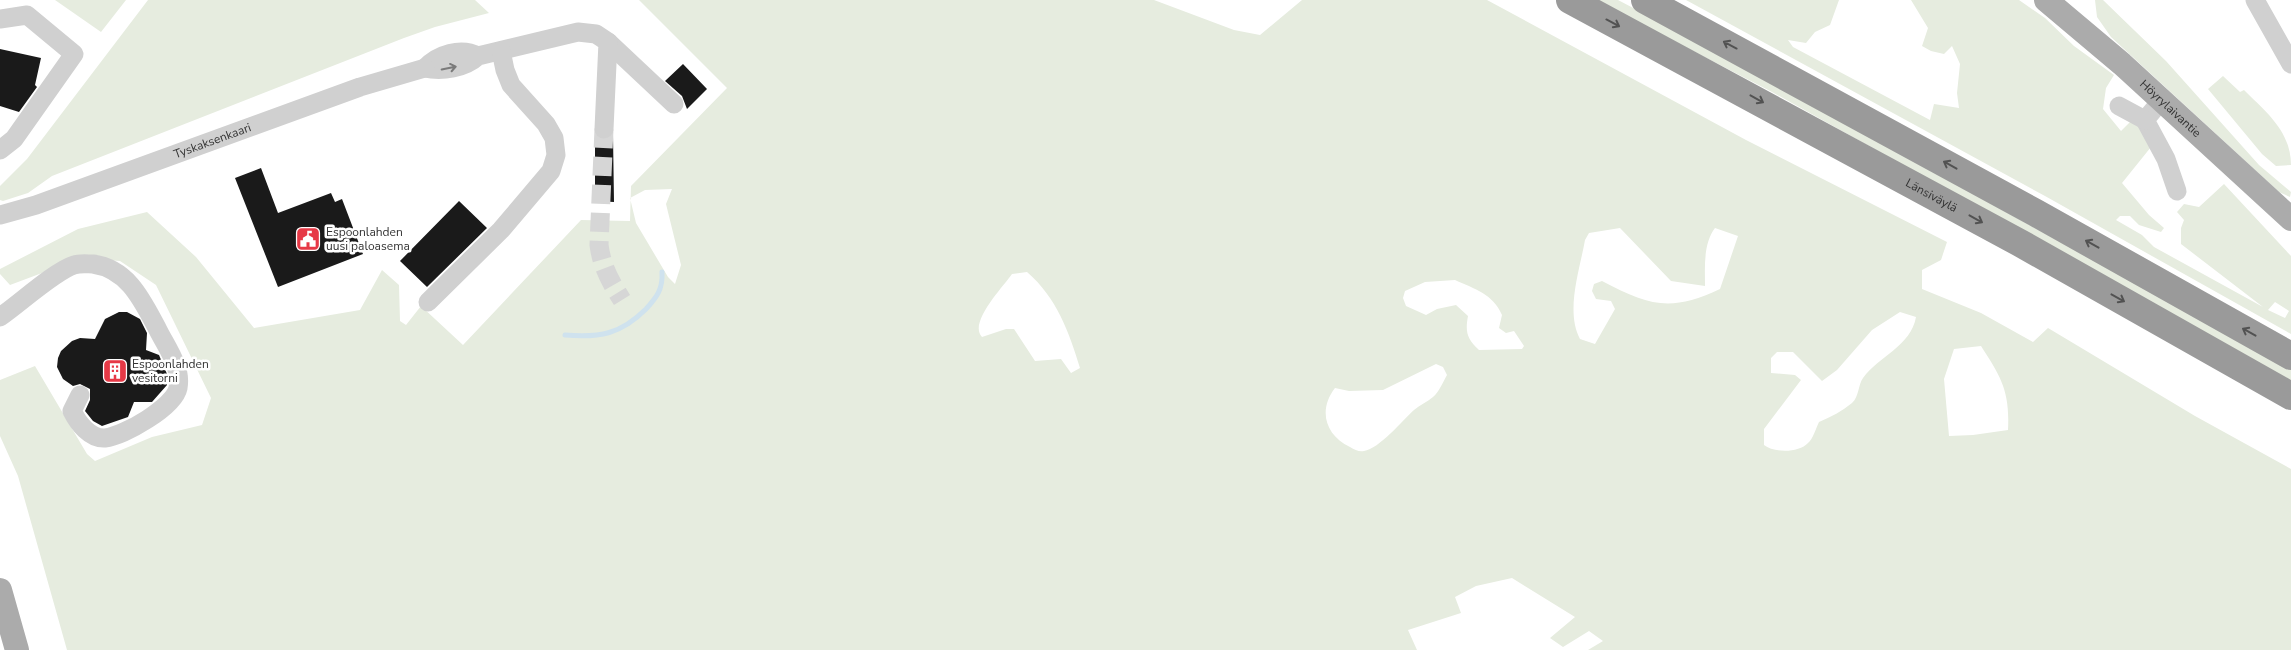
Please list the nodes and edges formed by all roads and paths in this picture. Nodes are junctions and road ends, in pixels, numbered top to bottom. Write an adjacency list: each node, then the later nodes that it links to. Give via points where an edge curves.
1 (1570, 0): 22 (highway, Länsiväylä, one-way to 22, via 2020,243)
2 (1645, 0): 20 (highway, one-way to 2)
3 (2255, 0): 8 (street)
4 (2052, 1): 9 (main road, Höyrylaivantie)
5 (0, 19): 14 (street, via 27,15 74,54 14,139)
6 (608, 42): 7 (street, Tyskaksenkaari, via 596,34 578,32); 10 (street); 13 (street)
7 (501, 51): 16 (street, Tyskaksenkaari, via 478,56 470,52 440,56 425,68 360,87 36,205); 18 (street, via 510,85 546,124 554,138 556,155 552,171 501,230)
8 (2291, 64)
9 (2161, 100): 12 (street); 17 (main road, Höyrylaivantie)
10 (674, 104)
11 (2119, 106): 12 (street)
12 (2145, 120): 15 (street, via 2166,159)
13 (604, 129)
14 (0, 150)
15 (2178, 191)
16 (0, 215)
17 (2291, 220)
18 (428, 302)
19 (0, 317): 21 (street, via 75,265 104,266 120,274 132,286 157,329 178,374 178,388 161,410 120,434 104,438 90,434 77,421 72,411)
20 (2291, 356)
21 (80, 395)
22 (2291, 396)
23 (0, 590): 24 (main road)
24 (17, 650)

